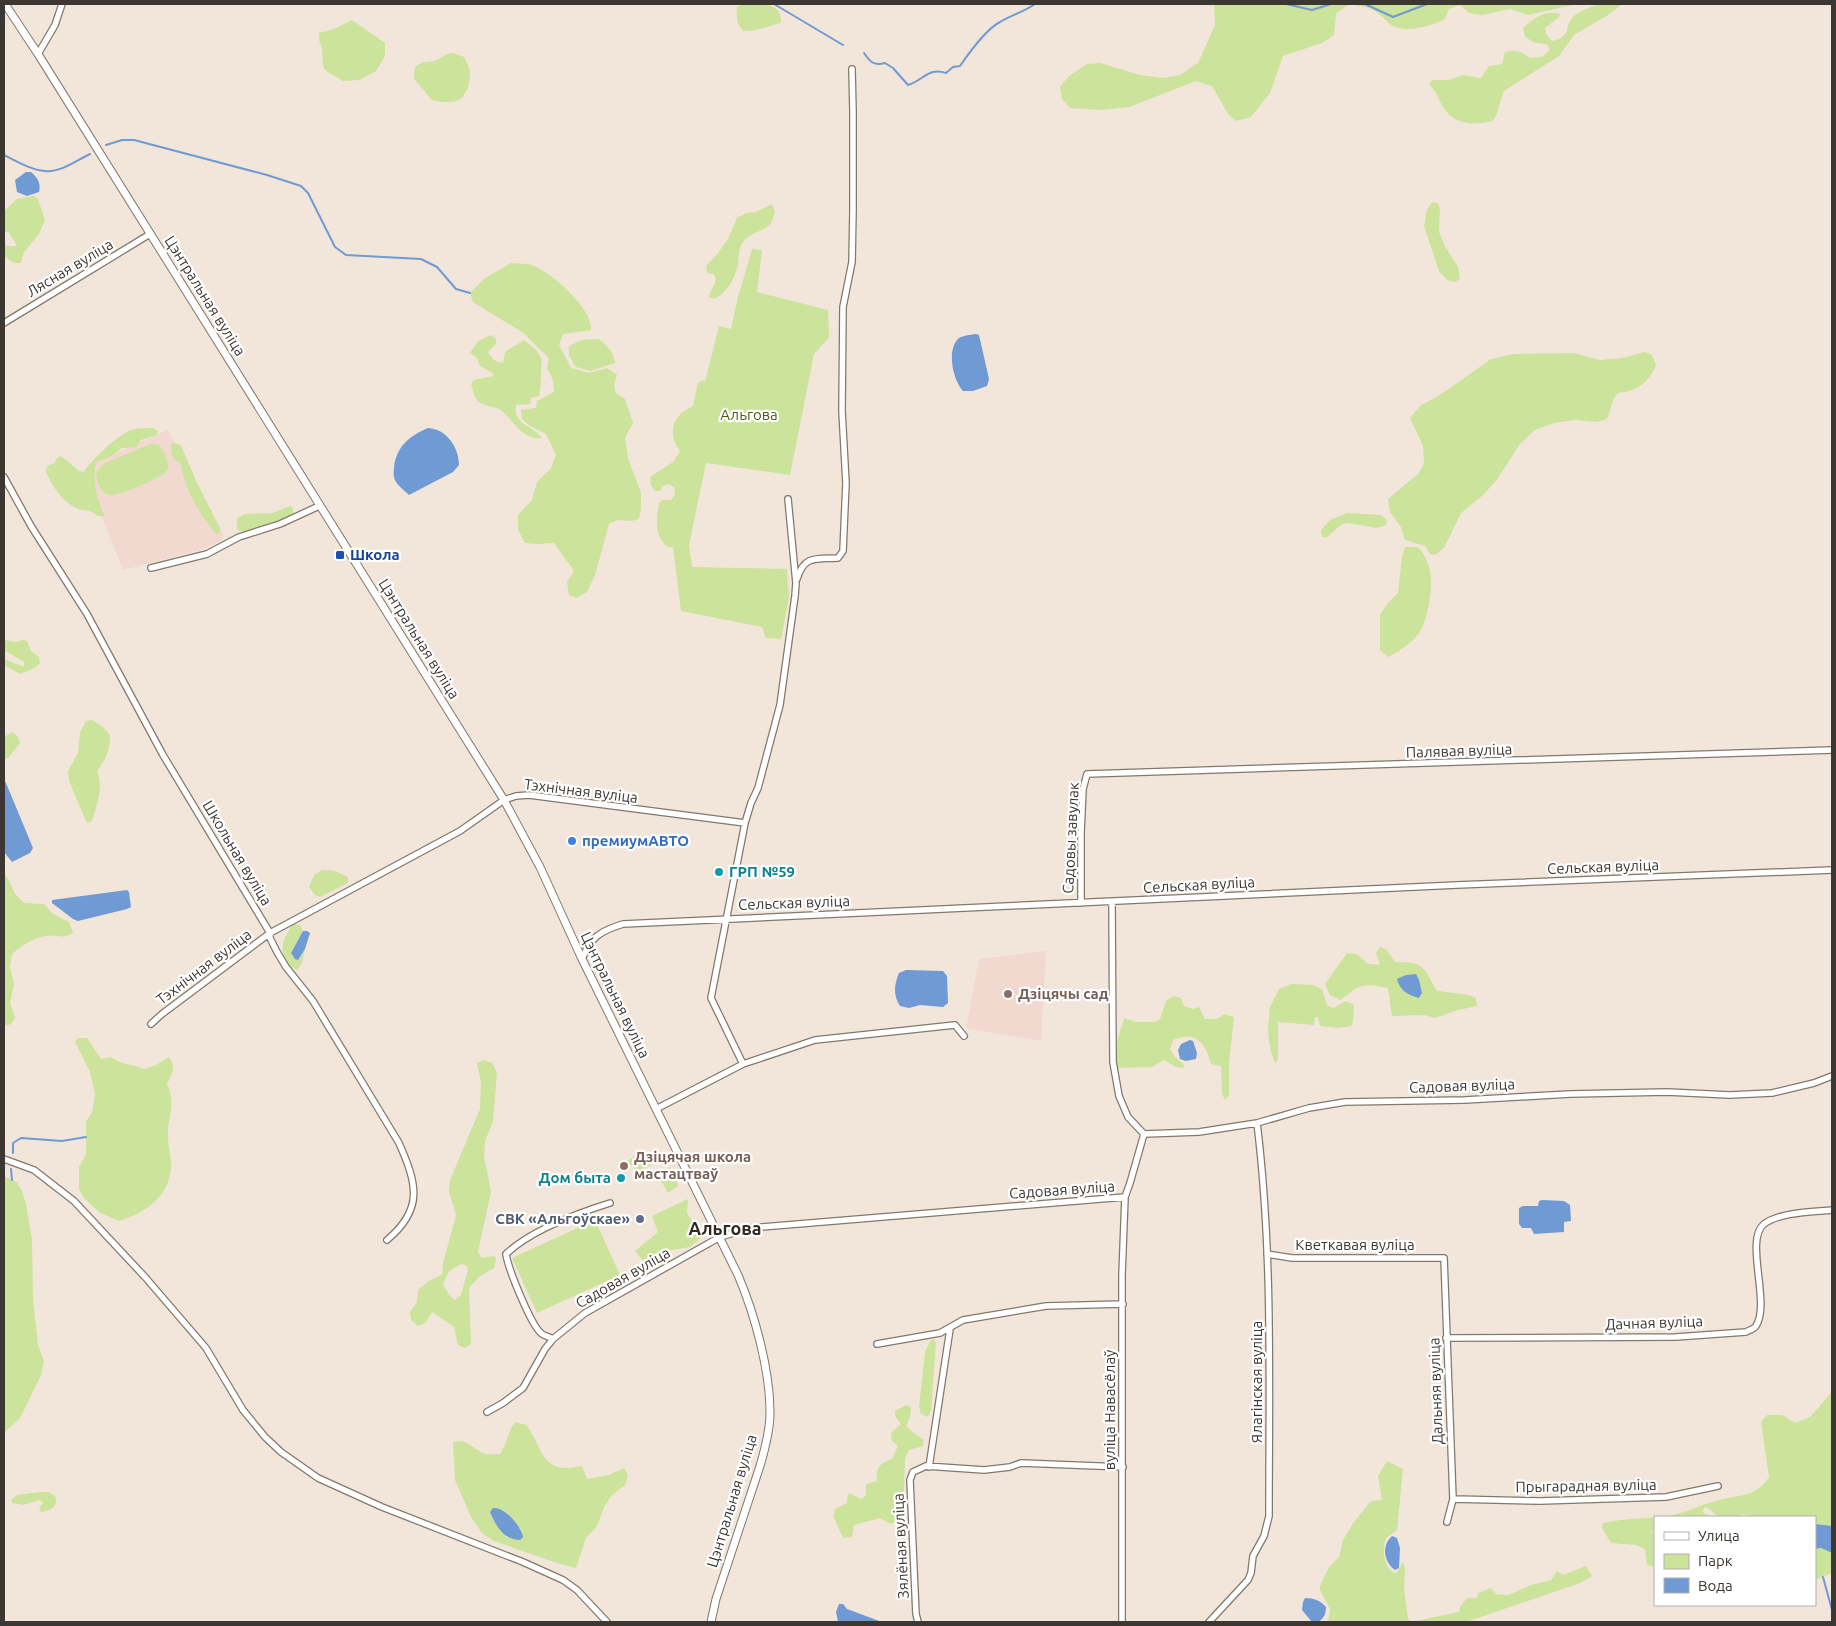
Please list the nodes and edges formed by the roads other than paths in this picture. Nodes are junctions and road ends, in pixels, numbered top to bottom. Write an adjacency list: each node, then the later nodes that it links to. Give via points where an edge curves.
1 (5, 4): 3 (street, Цэнтральная вуліца)
2 (62, 4): 3 (street)
3 (38, 54): 5 (street, Цэнтральная вуліца)
4 (852, 69): 11 (street, via 854,210 852,262 843,307 842,411 846,492 843,552 838,558 806,562 800,568)
5 (150, 234): 6 (street, Лясная вуліца); 9 (street, Цэнтральная вуліца)
6 (4, 323)
7 (4, 477): 20 (street, Школьная вуліца, via 87,614 163,755)
8 (788, 499): 11 (street)
9 (319, 506): 10 (street, via 280,524 239,537 207,554); 14 (street, Цэнтральная вуліца)
10 (152, 568)
11 (796, 583): 15 (street, via 780,705)
12 (1832, 750): 13 (street, Палявая вуліца)
13 (1087, 774): 18 (street, Садовы завулак, via 1083,789)
14 (504, 800): 15 (street, Тэхнічная вуліца, via 529,795); 20 (street, Тэхнічная вуліца, via 460,831); 21 (street, Цэнтральная вуліца, via 540,867)
15 (745, 824): 19 (street)
16 (1832, 870): 17 (street, Сельская вуліца)
17 (1112, 902): 18 (street, Сельская вуліца); 28 (street, via 1113,1062 1119,1096 1128,1118)
18 (1081, 903): 19 (street, Сельская вуліца)
19 (727, 919): 21 (street, Сельская вуліца, via 623,924 596,936); 24 (street, via 712,998)
20 (270, 933): 22 (street, Тэхнічная вуліца); 34 (street, Школьная вуліца, via 277,952 314,1001 399,1143 407,1162 415,1194 411,1213)
21 (582, 959): 26 (street, Цэнтральная вуліца)
22 (151, 1024)
23 (964, 1036): 24 (street, via 955,1025 815,1040)
24 (743, 1064): 26 (street)
25 (1832, 1076): 27 (street, Садовая вуліца, via 1772,1093 1570,1094 1345,1102)
26 (656, 1109): 33 (street, Цэнтральная вуліца)
27 (1257, 1122): 28 (street, Садовая вуліца, via 1199,1132); 35 (street, Ялагінская вуліца)
28 (1144, 1134): 30 (street, Садовая вуліца)
29 (4, 1159): 48 (street, via 34,1170 74,1201 206,1348 243,1410 281,1452 318,1478 563,1580 577,1590)
30 (1125, 1197): 33 (street, Садовая вуліца, via 750,1228); 37 (street, вуліца Навасёлаў)
31 (610, 1203): 39 (street, via 545,1229 506,1254 508,1267 535,1325 542,1334)
32 (1832, 1210): 40 (street, Дачная вуліца, via 1781,1216 1758,1230 1759,1315 1757,1325 1746,1332 1676,1337)
33 (720, 1237): 39 (street, Садовая вуліца, via 585,1313); 49 (street, Цэнтральная вуліца, via 753,1314 764,1362 770,1412 766,1445)
34 (387, 1240)
35 (1267, 1254): 36 (street, Кветкавая вуліца, via 1292,1258); 52 (street, Ялагінская вуліца, via 1270,1302 1269,1516 1264,1536 1253,1556 1248,1580)
36 (1444, 1258): 40 (street, Дальняя вуліца)
37 (1123, 1304): 38 (street, via 1046,1306 963,1320); 44 (street, вуліца Навасёлаў)
38 (950, 1329): 41 (street); 43 (street)
39 (553, 1338): 42 (street, Садовая вуліца, via 523,1388)
40 (1446, 1338): 46 (street, Дальняя вуліца)
41 (877, 1344)
42 (487, 1412)
43 (930, 1467): 44 (street, via 984,1470 1021,1463); 50 (street, Зялёная вуліца, via 913,1472 910,1480)
44 (1123, 1467): 51 (street, вуліца Навасёлаў)
45 (1718, 1486): 46 (street, Прыгарадная вуліца, via 1666,1497 1540,1501)
46 (1453, 1499): 47 (street, Дальняя вуліца)
47 (1448, 1522)
48 (606, 1622)
49 (711, 1622)
50 (918, 1622)
51 (1122, 1622)
52 (1209, 1622)

